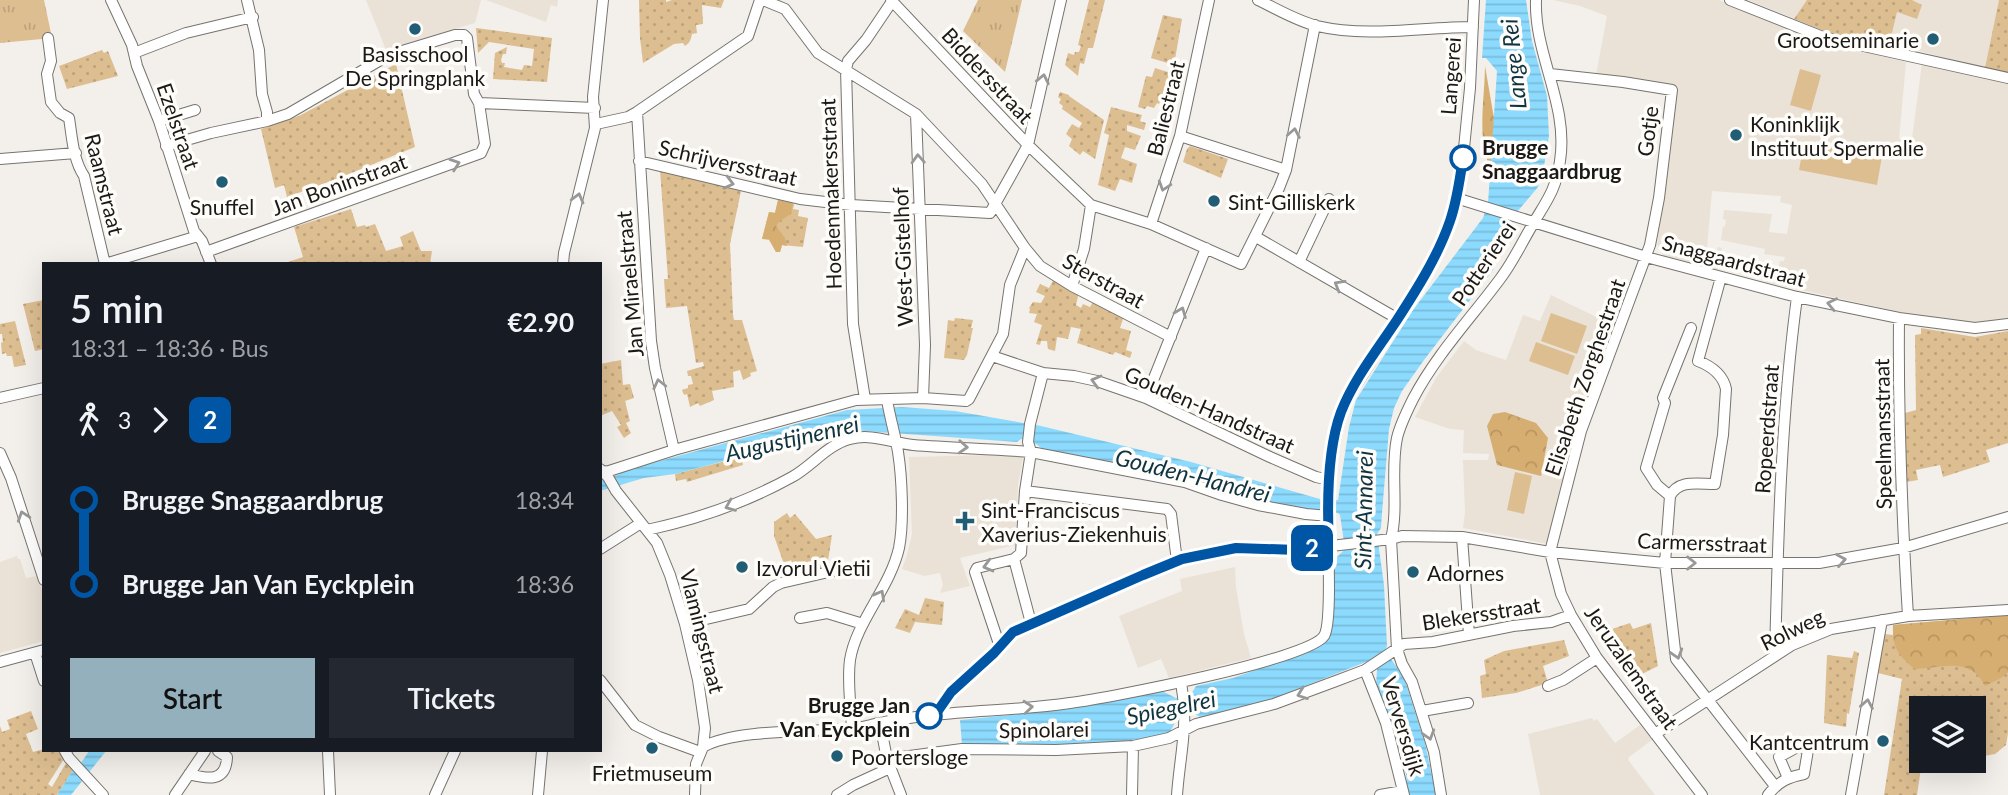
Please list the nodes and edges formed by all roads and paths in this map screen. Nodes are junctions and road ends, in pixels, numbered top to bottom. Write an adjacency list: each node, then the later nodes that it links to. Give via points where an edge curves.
1 (111, 0): 16 (street, Ezelstraat)
2 (247, 0): 12 (street)
3 (603, 0): 21 (street)
4 (762, 0): 17 (street, Sterstraat, via 785,9 818,53); 23 (street, via 748,36)
5 (892, 0): 17 (street, Hoedenmakersstraat); 29 (street, Biddersstraat)
6 (1060, 0): 29 (street, one-way to 6)
7 (1209, 0): 28 (street, Baliestraat)
8 (1258, 0): 13 (street)
9 (1475, 0): 14 (street, Langerei)
10 (1536, 0): 18 (street, Potterierei, via 1536,22)
11 (1730, 0): 19 (street, via 1823,37)
12 (253, 17): 16 (street, via 186,33); 26 (street)
13 (1315, 26): 14 (street, via 1373,32); 34 (street, one-way to 13)
14 (1473, 27): 35 (street, Langerei, via 1465,145)
15 (48, 38): 31 (street, Raamstraat, via 51,102 69,118)
16 (134, 53): 25 (street, Ezelstraat)
17 (846, 69): 24 (street, Sterstraat); 38 (street, Hoedenmakersstraat)
18 (1550, 74): 41 (street, Potterierei, via 1560,119 1561,160 1553,192); 48 (street, Gotje, via 1672,90 1655,225)
19 (2008, 78)
20 (479, 103): 21 (street); 26 (street, via 467,38 455,35 389,55 288,114); 47 (street, Jan Boninstraat, one-way to 20, via 471,158 485,144)
21 (594, 108): 27 (street)
22 (195, 110): 25 (street)
23 (637, 112): 27 (street); 33 (street, Jan Miraelstraat)
24 (916, 114): 37 (street, Sterstraat); 40 (street, West-Gistelhof, one-way to 24)
25 (159, 121): 30 (street, Ezelstraat)
26 (267, 121): 30 (street)
27 (596, 124): 52 (street, one-way to 27)
28 (1180, 136): 34 (street); 42 (street, Baliestraat, one-way to 42)
29 (1028, 145): 37 (street); 39 (street, Biddersstraat)
30 (166, 146): 43 (street, Ezelstraat)
31 (76, 153): 32 (street); 49 (street, Raamstraat)
32 (0, 159)
33 (639, 161): 38 (street, Schrijversstraat, one-way to 38, via 800,199); 72 (street, Jan Miraelstraat, one-way to 33, via 651,341)
34 (1286, 170): 44 (street)
35 (1456, 198): 41 (street, Snaggaardstraat); 58 (street, Langerei, via 1440,246)
36 (1329, 199): 53 (street)
37 (996, 203): 40 (street, Schrijversstraat, via 990,212); 45 (street, Sterstraat)
38 (850, 205): 40 (street, Schrijversstraat); 68 (street, Hoedenmakersstraat, via 853,324)
39 (1091, 205): 42 (street); 55 (street)
40 (920, 209): 66 (street, West-Gistelhof)
41 (1534, 222): 48 (street, Snaggaardstraat); 82 (street, Potterierei, via 1502,276 1427,376 1405,417 1395,450)
42 (1151, 224): 46 (street)
43 (198, 236): 47 (street, Ezelstraat); 50 (street)
44 (1256, 237): 46 (street, via 1241,264); 53 (street)
45 (1025, 248): 55 (street, Sterstraat, via 1040,266); 62 (street, via 1010,285 1006,324)
46 (1206, 248): 61 (street, one-way to 46)
47 (206, 252): 51 (street, Ezelstraat)
48 (1646, 257): 54 (street, Snaggaardstraat); 86 (street, Elisabeth Zorghestraat, via 1581,431)
49 (105, 262)
50 (112, 262)
51 (210, 262)
52 (563, 262)
53 (1299, 262): 58 (street, one-way to 53)
54 (1721, 277): 56 (street, Snaggaardstraat); 77 (street, via 1698,361 1711,366 1726,389 1715,484 1685,484)
55 (1072, 286): 61 (street, Sterstraat)
56 (1797, 297): 57 (street, Snaggaardstraat, one-way to 56); 90 (street, Ropeerdstraat)
57 (1899, 318): 59 (street, Snaggaardstraat, via 1975,328); 85 (street, Speelmansstraat)
58 (1398, 319): 75 (street, Langerei, via 1346,401 1332,451)
59 (2008, 324)
60 (1691, 328): 77 (street, via 1663,398 1646,468)
61 (1171, 337): 67 (street)
62 (992, 356): 63 (street, Gouden-Handstraat); 66 (street, via 969,399)
63 (1043, 373): 67 (street, Gouden-Handstraat, one-way to 63, via 1097,381); 71 (street, via 1030,424)
64 (42, 388): 65 (street)
65 (0, 398)
66 (923, 398): 69 (street)
67 (1146, 398): 75 (street, Gouden-Handstraat)
68 (865, 399): 69 (street); 72 (street)
69 (888, 403): 70 (street)
70 (895, 437): 71 (street, one-way to 71, via 910,445); 80 (street, one-way to 80, via 850,439 755,495 707,515); 100 (street, one-way to 70, via 885,587 900,543)
71 (1032, 449): 76 (street); 78 (street, via 1185,482 1258,505)
72 (674, 450): 74 (street)
73 (0, 453): 92 (street, one-way to 73)
74 (603, 473): 80 (street, Vlamingstraat)
75 (1330, 480): 78 (street, Langerei)
76 (1025, 491): 87 (street, via 1021,553); 88 (street, via 1167,509)
77 (1670, 496): 89 (street)
78 (1329, 516): 83 (street)
79 (2008, 517): 85 (street, Carmersstraat)
80 (644, 527): 84 (street); 99 (street, Vlamingstraat, via 657,544)
81 (1462, 537): 82 (street, Carmersstraat); 86 (street, Carmersstraat); 101 (street)
82 (1391, 539): 83 (street, Carmersstraat); 104 (street)
83 (1329, 546): 88 (street, Carmersstraat, via 1236,548); 109 (street, via 1324,637 1312,646 1255,664)
84 (602, 548)
85 (1903, 548): 90 (street, Carmersstraat, one-way to 85, via 1835,562); 95 (street, Speelmansstraat)
86 (1550, 552): 89 (street, Carmersstraat); 94 (street, Jeruzalemstraat)
87 (1014, 559): 98 (street); 102 (street, one-way to 102, via 975,572)
88 (1177, 561): 98 (street, Carmersstraat)
89 (1665, 563): 90 (street, Carmersstraat, one-way to 90); 112 (street, one-way to 112, via 1675,659)
90 (1777, 563): 105 (street, Ropeerdstraat)
91 (832, 572): 99 (street, via 772,587 749,609)
92 (42, 574)
93 (2008, 610): 95 (street, Rolweg)
94 (1571, 615): 101 (street, Blekersstraat); 106 (street, Jeruzalemstraat)
95 (1908, 616): 97 (street, Rolweg)
96 (800, 618): 100 (street, via 827,613)
97 (1882, 620): 105 (street, Rolweg, via 1831,629); 147 (street, one-way to 97)
98 (1031, 623): 102 (street, Carmersstraat, via 1013,632)
99 (685, 624): 121 (street, Vlamingstraat, via 705,728)
100 (863, 624): 117 (street, via 851,658)
101 (1469, 635): 104 (street, Blekersstraat, via 1404,644)
102 (1000, 647): 115 (street, Carmersstraat, via 951,692)
103 (40, 651): 107 (street)
104 (1393, 652): 108 (street, Blekersstraat); 114 (street, via 1412,682)
105 (1774, 656): 112 (street, Rolweg)
106 (1597, 658): 111 (street); 119 (street, Jeruzalemstraat)
107 (0, 662)
108 (1369, 667): 118 (street, Spinolarei, one-way to 118, via 1274,704); 133 (street, Verversdijk)
109 (1181, 682): 115 (street, one-way to 109, via 1069,703); 118 (street)
110 (602, 683): 121 (street, via 635,725)
111 (1548, 686)
112 (1706, 700): 119 (street, Rolweg); 132 (street)
113 (1468, 703): 114 (street)
114 (1422, 712): 145 (street, one-way to 145)
115 (935, 715): 116 (street)
116 (880, 723): 117 (street); 128 (street)
117 (852, 729): 121 (street, via 762,734 718,740)
118 (1185, 729): 120 (street, Spinolarei, via 1169,738); 143 (street)
119 (1654, 734): 146 (street, Jeruzalemstraat)
120 (1133, 746): 128 (street, Spinolarei, via 962,749); 142 (street)
121 (701, 749): 139 (street, Vlamingstraat)
122 (204, 752): 129 (street)
123 (220, 752): 129 (street, via 227,757 221,773 206,779)
124 (328, 752): 136 (street)
125 (455, 752): 137 (street)
126 (542, 752): 138 (street)
127 (67, 754): 134 (street)
128 (889, 764): 131 (street, Spinolarei); 141 (street)
129 (189, 774): 135 (street)
130 (1788, 778): 132 (street)
131 (856, 790): 140 (street, Spinolarei)
132 (1771, 791)
133 (1404, 793): 144 (street)
134 (103, 795)
135 (175, 795)
136 (330, 795)
137 (435, 795)
138 (538, 795)
139 (695, 795)
140 (837, 795)
141 (901, 795)
142 (1132, 795)
143 (1177, 795)
144 (1380, 795)
145 (1441, 795)
146 (1702, 795)
147 (1852, 795)

